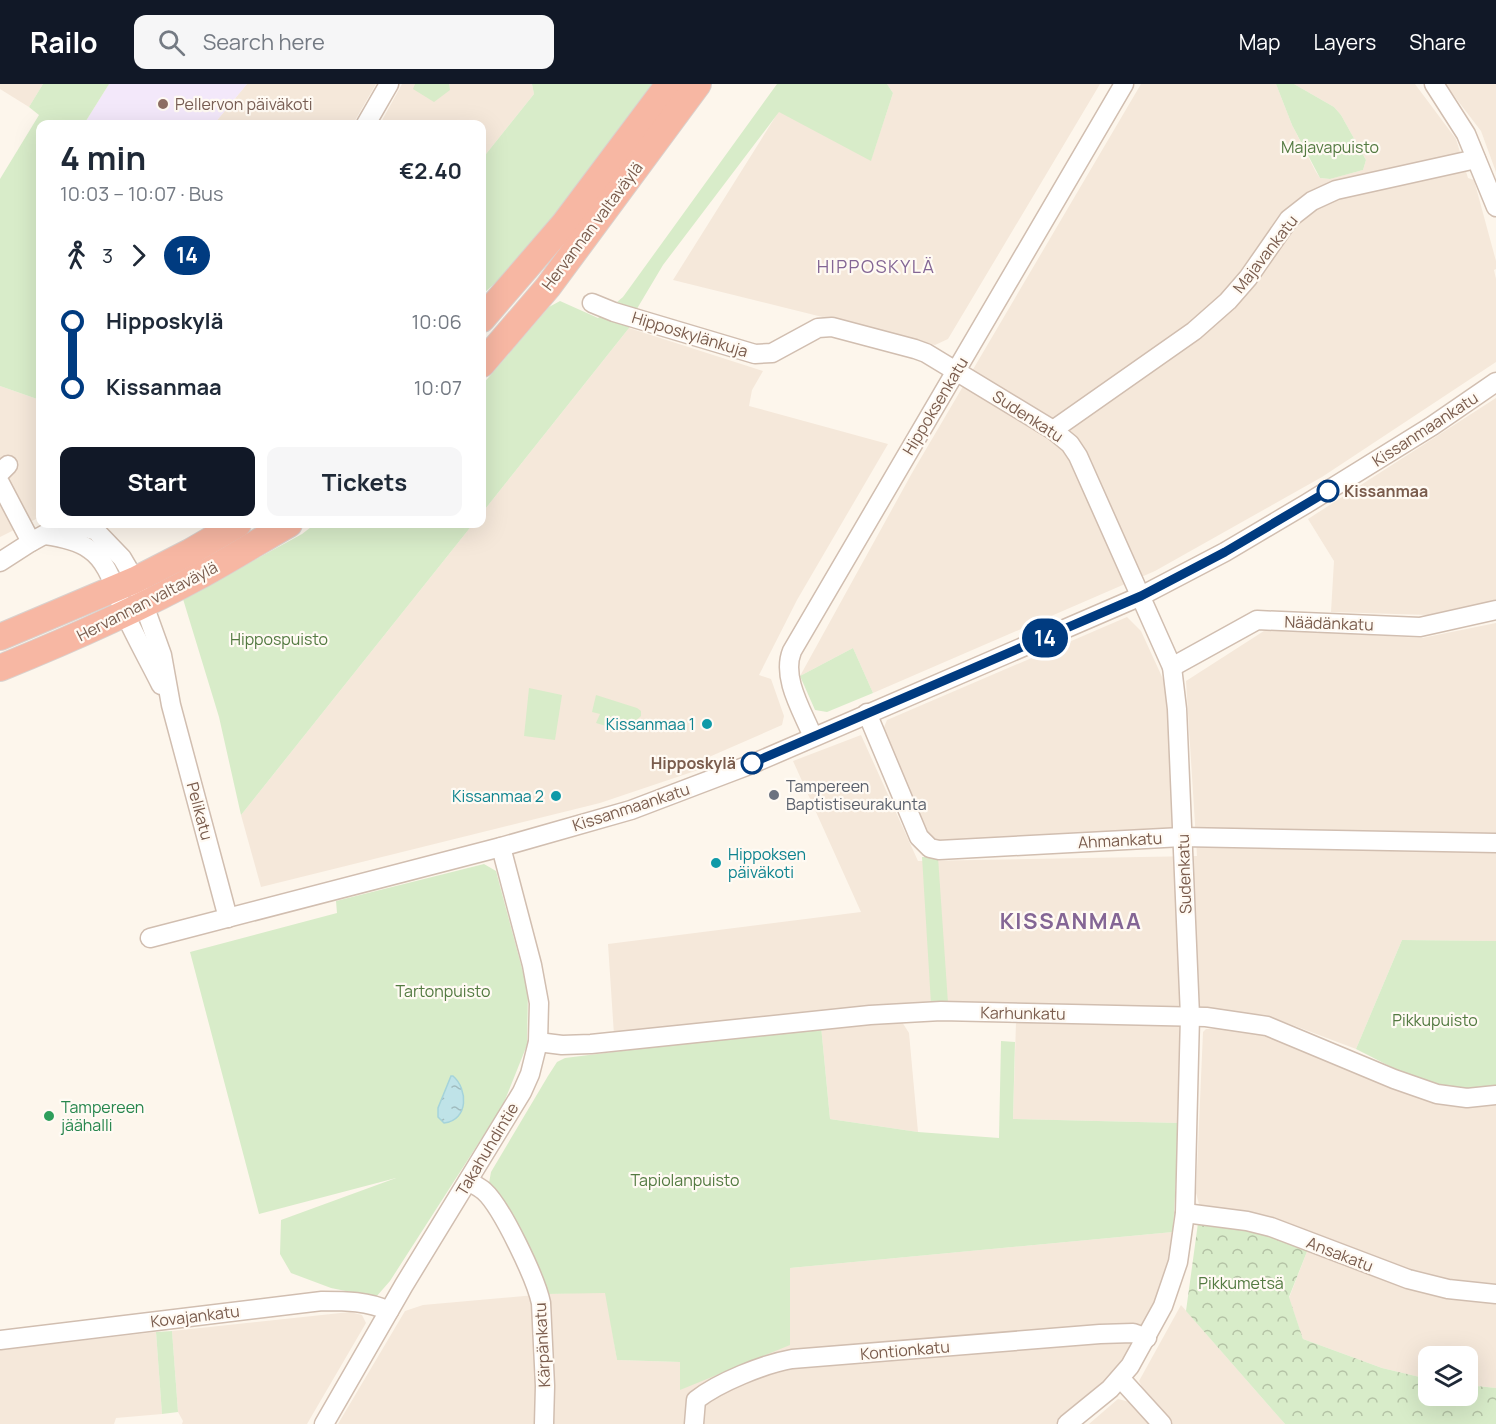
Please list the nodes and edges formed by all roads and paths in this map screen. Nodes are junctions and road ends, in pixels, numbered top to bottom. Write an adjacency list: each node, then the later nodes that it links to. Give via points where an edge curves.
1 (389, 84): 6 (street)
2 (669, 84): 10 (highway, Hervannan valtaväylä, via 564,224)
3 (698, 84): 11 (highway, Hervannan valtaväylä, via 548,287)
4 (1124, 84): 12 (street, Hippoksenkatu)
5 (1434, 84): 7 (street, via 1467,134)
6 (368, 120)
7 (1476, 159): 8 (street); 14 (street, Majavankatu, via 1336,190 1312,201 1289,219 1248,278 1211,317)
8 (1496, 207)
9 (592, 303): 12 (street, Hipposkylänkuja, via 755,354 772,353 818,328 832,327 915,349)
10 (486, 315)
11 (486, 359)
12 (956, 371): 14 (street, Sudenkatu); 30 (street, Hippoksenkatu, via 790,655 791,683)
13 (1496, 382): 23 (street, Kissanmaankatu, via 1306,504)
14 (1053, 430): 23 (street, Sudenkatu, via 1078,456)
15 (0, 483): 20 (street)
16 (57, 528): 20 (street, Pelikatu)
17 (86, 528): 22 (street, Pelikatu, via 96,531 122,558)
18 (231, 528): 22 (highway, Hervannan valtaväylä)
19 (282, 528): 24 (highway, Hervannan valtaväylä)
20 (38, 539): 21 (street, Pelikatu)
21 (0, 562)
22 (125, 584): 24 (street, Pelikatu); 26 (highway, Hervannan valtaväylä)
23 (1141, 596): 27 (street, Sudenkatu); 29 (street, Kissanmaankatu)
24 (135, 609): 28 (highway, Hervannan valtaväylä); 34 (street, Pelikatu, via 171,705)
25 (1496, 610): 27 (street, Näädänkatu, via 1420,627 1257,620)
26 (0, 637)
27 (1172, 667): 31 (street, Sudenkatu)
28 (0, 668)
29 (867, 713): 30 (street, Kissanmaankatu); 31 (street, Ahmankatu, via 919,837 930,848)
30 (813, 737): 33 (street, Kissanmaankatu, via 645,806)
31 (1182, 837): 32 (street, Ahmankatu); 36 (street, Sudenkatu)
32 (1496, 843)
33 (501, 847): 34 (street, Kissanmaankatu); 37 (street, Takahuhdintie, via 539,1003)
34 (228, 918): 35 (street, Kissanmaankatu)
35 (150, 938)
36 (1190, 1016): 37 (street, Karhunkatu, via 940,1011 591,1044); 38 (street, Karhunkatu, via 1267,1026 1437,1094 1467,1098); 40 (street, Sudenkatu)
37 (538, 1042): 39 (street, Takahuhdintie, via 522,1092)
38 (1496, 1095)
39 (468, 1181): 42 (street, Takahuhdintie); 47 (street, Kärpänkatu, via 485,1191 495,1206 538,1291)
40 (1185, 1213): 41 (street, Ansakatu, via 1271,1227 1408,1279 1448,1289); 43 (street, Sudenkatu, via 1176,1269)
41 (1496, 1294)
42 (389, 1311): 44 (street, Kovajankatu, via 354,1301 322,1301); 46 (street, Takahuhdintie)
43 (1147, 1338): 45 (street, Sudenkatu); 48 (street, Kontionkatu, via 1133,1333 1100,1334 792,1359 708,1390 696,1400)
44 (0, 1340)
45 (1121, 1379): 49 (street, Sudenkatu); 50 (street)
46 (324, 1424)
47 (544, 1424)
48 (694, 1424)
49 (1067, 1424)
50 (1162, 1424)

